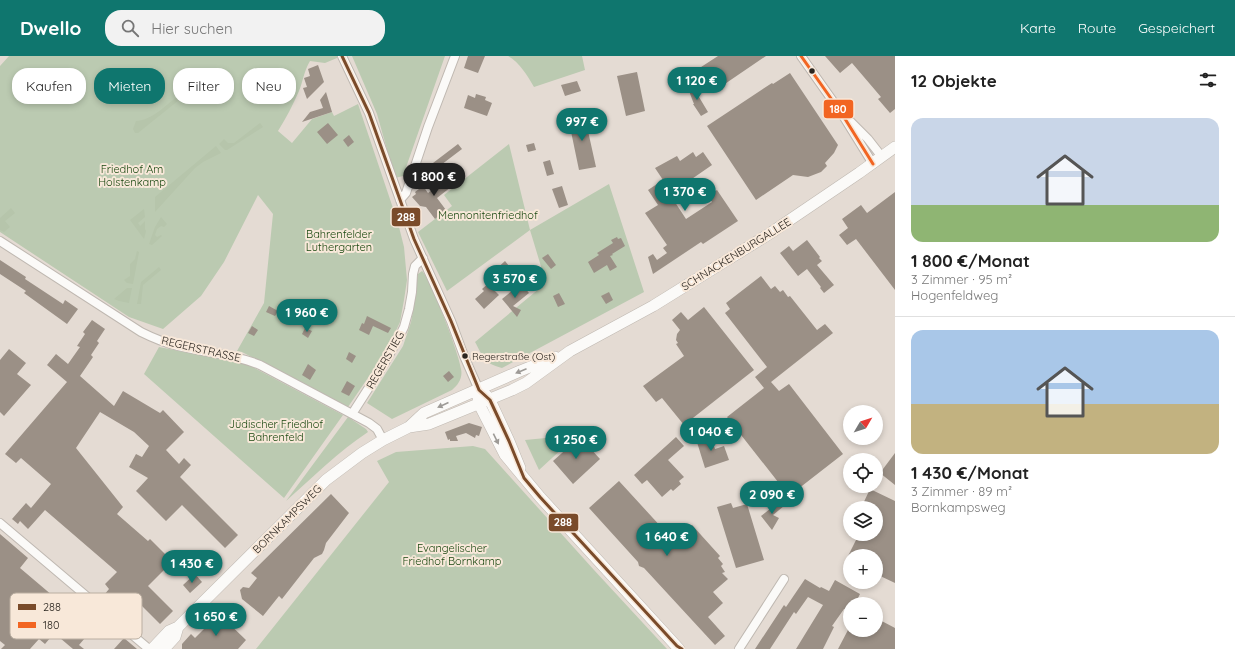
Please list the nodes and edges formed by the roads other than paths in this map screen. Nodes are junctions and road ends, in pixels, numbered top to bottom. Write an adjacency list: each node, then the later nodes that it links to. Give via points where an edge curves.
1 (342, 56): 6 (street, via 369,113)
2 (455, 56): 6 (street, via 406,193)
3 (801, 56): 5 (street, via 842,114 868,138)
4 (895, 147): 5 (main road, SCHNACKENBURGALLEE)
5 (877, 160): 9 (main road, SCHNACKENBURGALLEE, via 769,234 653,306)
6 (400, 200): 8 (street)
7 (0, 241): 13 (street, REGERSTRASSE, via 153,338 178,346 248,360)
8 (423, 258): 10 (street, via 452,321); 13 (street, REGERSTIEG, via 415,266 409,309 400,337)
9 (570, 351): 10 (main road, SCHNACKENBURGALLEE, one-way to 10); 11 (main road, SCHNACKENBURGALLEE, via 526,383)
10 (479, 390): 11 (main road); 12 (main road); 14 (main road, BORNKAMPSWEG, one-way to 14, via 424,413)
11 (490, 400): 12 (main road, SCHNACKENBURGALLEE); 16 (main road)
12 (479, 404): 14 (main road, BORNKAMPSWEG, via 429,424); 16 (main road, one-way to 16, via 505,455)
13 (352, 414): 15 (street, REGERSTRASSE, via 377,429)
14 (409, 427): 15 (main road, BORNKAMPSWEG)
15 (383, 440): 20 (main road, BORNKAMPSWEG, via 326,480)
16 (524, 478): 22 (main road)
17 (0, 523): 19 (street)
18 (784, 579): 26 (street)
19 (83, 593)
20 (178, 628): 24 (main road, BORNKAMPSWEG, via 169,631); 25 (main road, BORNKAMPSWEG, via 175,637)
21 (137, 639): 23 (street)
22 (679, 648)
23 (149, 649)
24 (152, 649)
25 (164, 649)
26 (739, 649)

